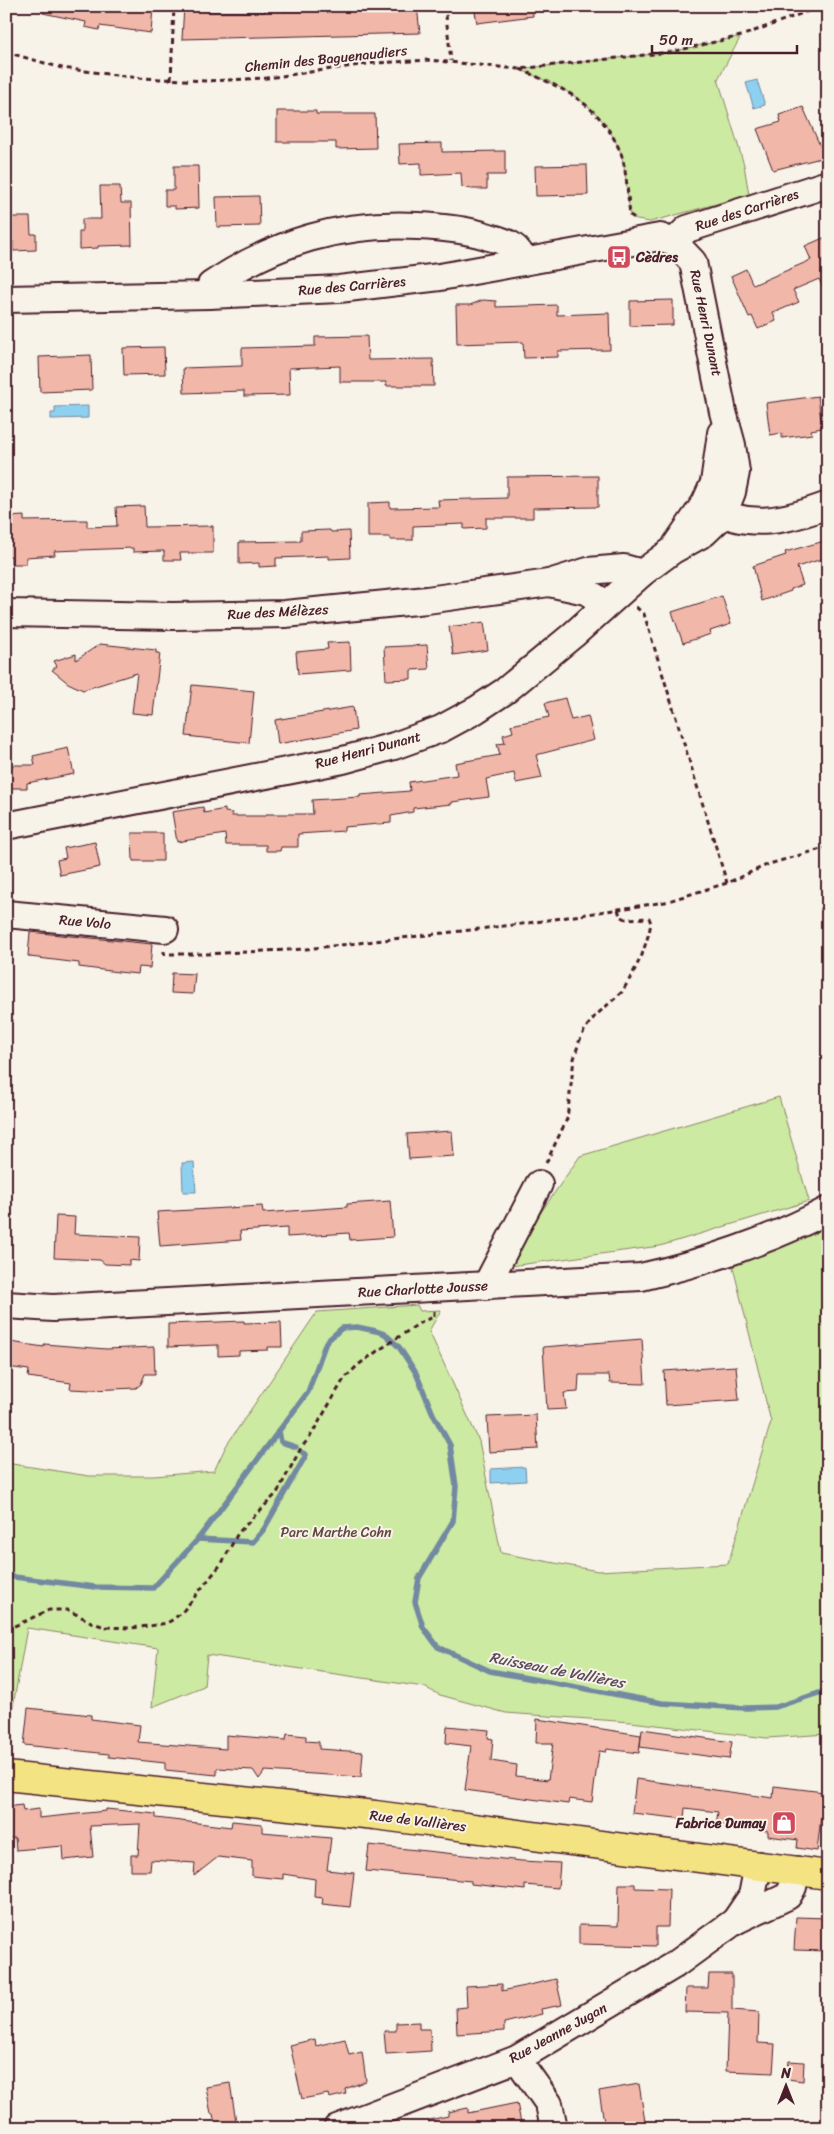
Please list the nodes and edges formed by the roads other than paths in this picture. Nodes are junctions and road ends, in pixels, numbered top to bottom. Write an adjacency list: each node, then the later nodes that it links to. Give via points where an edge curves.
1 (828, 184): 2 (street, Rue des Carrières, via 687,229)
2 (674, 242): 3 (street, Rue des Carrières, via 660,237 642,239); 6 (street, Rue Henri Dunant, via 693,262 732,445 736,472)
3 (523, 262): 4 (street, Rue des Carrières, via 440,277 339,289); 4 (street, via 512,244 481,234 449,228 387,224 333,230 275,248 211,286)
4 (209, 295): 5 (street, Rue des Carrières)
5 (6, 299)
6 (719, 498): 7 (street, via 786,518); 8 (street, Rue Henri Dunant, via 704,533 673,550)
7 (828, 505)
8 (642, 573): 9 (street, Rue des Mélèzes, via 624,568 588,571); 10 (street, Rue Henri Dunant)
9 (549, 583): 10 (street, Rue des Mélèzes); 11 (street, Rue des Mélèzes, via 428,600 286,614); 12 (street, via 564,596 571,608)
10 (613, 598): 12 (street, Rue Henri Dunant)
11 (6, 613)
12 (573, 635): 13 (street, Rue Henri Dunant, via 505,691 476,710 441,729 394,746 343,760)
13 (6, 826)
14 (6, 914): 15 (street, Rue Volo)
15 (165, 929)
16 (539, 1184): 18 (street)
17 (828, 1210): 18 (street, Rue Charlotte Jousse, via 728,1252 641,1277)
18 (486, 1286): 19 (street, Rue Charlotte Jousse, via 53,1308)
19 (6, 1305)
20 (6, 1776): 21 (main road, Rue de Vallières, via 374,1815)
21 (758, 1865): 22 (main road, Rue de Vallières); 24 (street, Rue Jeanne Jugan, via 752,1896)
22 (796, 1870): 23 (main road, Rue de Vallières); 24 (street, Rue Jeanne Jugan, via 788,1896)
23 (828, 1875)
24 (735, 1921): 25 (street, Rue Jeanne Jugan, via 676,1964)
25 (517, 2059): 26 (street, Rue Jeanne Jugan); 27 (street, via 549,2104)
26 (338, 2128)
27 (554, 2128)

